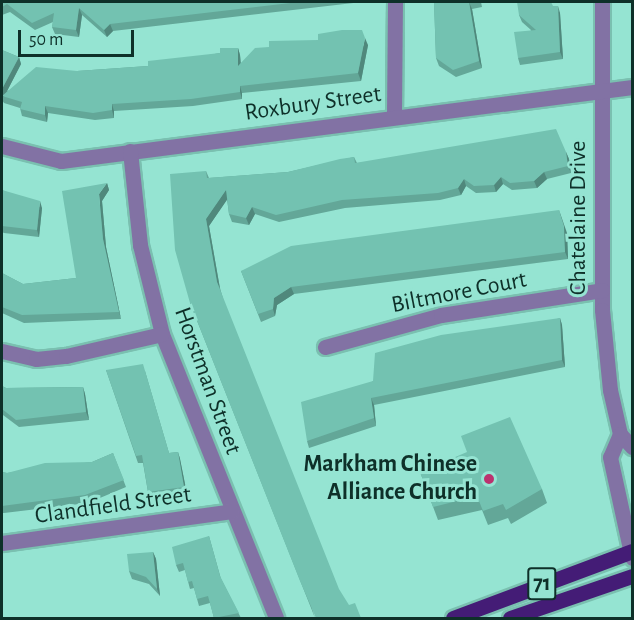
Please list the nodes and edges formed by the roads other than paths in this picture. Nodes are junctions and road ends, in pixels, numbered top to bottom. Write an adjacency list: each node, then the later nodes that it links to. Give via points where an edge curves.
1 (395, 2): 5 (street)
2 (602, 2): 4 (street, Chatelaine Drive)
3 (633, 87): 4 (street, Roxbury Street)
4 (601, 92): 5 (street, Roxbury Street); 8 (street, Chatelaine Drive)
5 (394, 115): 7 (street, Roxbury Street)
6 (2, 146): 7 (street, Roxbury Street, via 61,161)
7 (130, 151): 9 (street, Horstman Street, via 140,245)
8 (602, 290): 10 (street, Biltmore Court, via 441,315); 12 (street, Chatelaine Drive, via 610,390)
9 (162, 334): 11 (street, via 66,356 36,359); 14 (street, Horstman Street)
10 (325, 346)
11 (2, 351)
12 (620, 434): 13 (street); 16 (street, via 610,457)
13 (633, 447)
14 (232, 511): 15 (street, Clandfield Street); 18 (street, Horstman Street)
15 (2, 543)
16 (632, 554): 19 (main road, 71)
17 (633, 576): 20 (main road, 71)
18 (276, 618)
19 (453, 618)
20 (510, 618)

